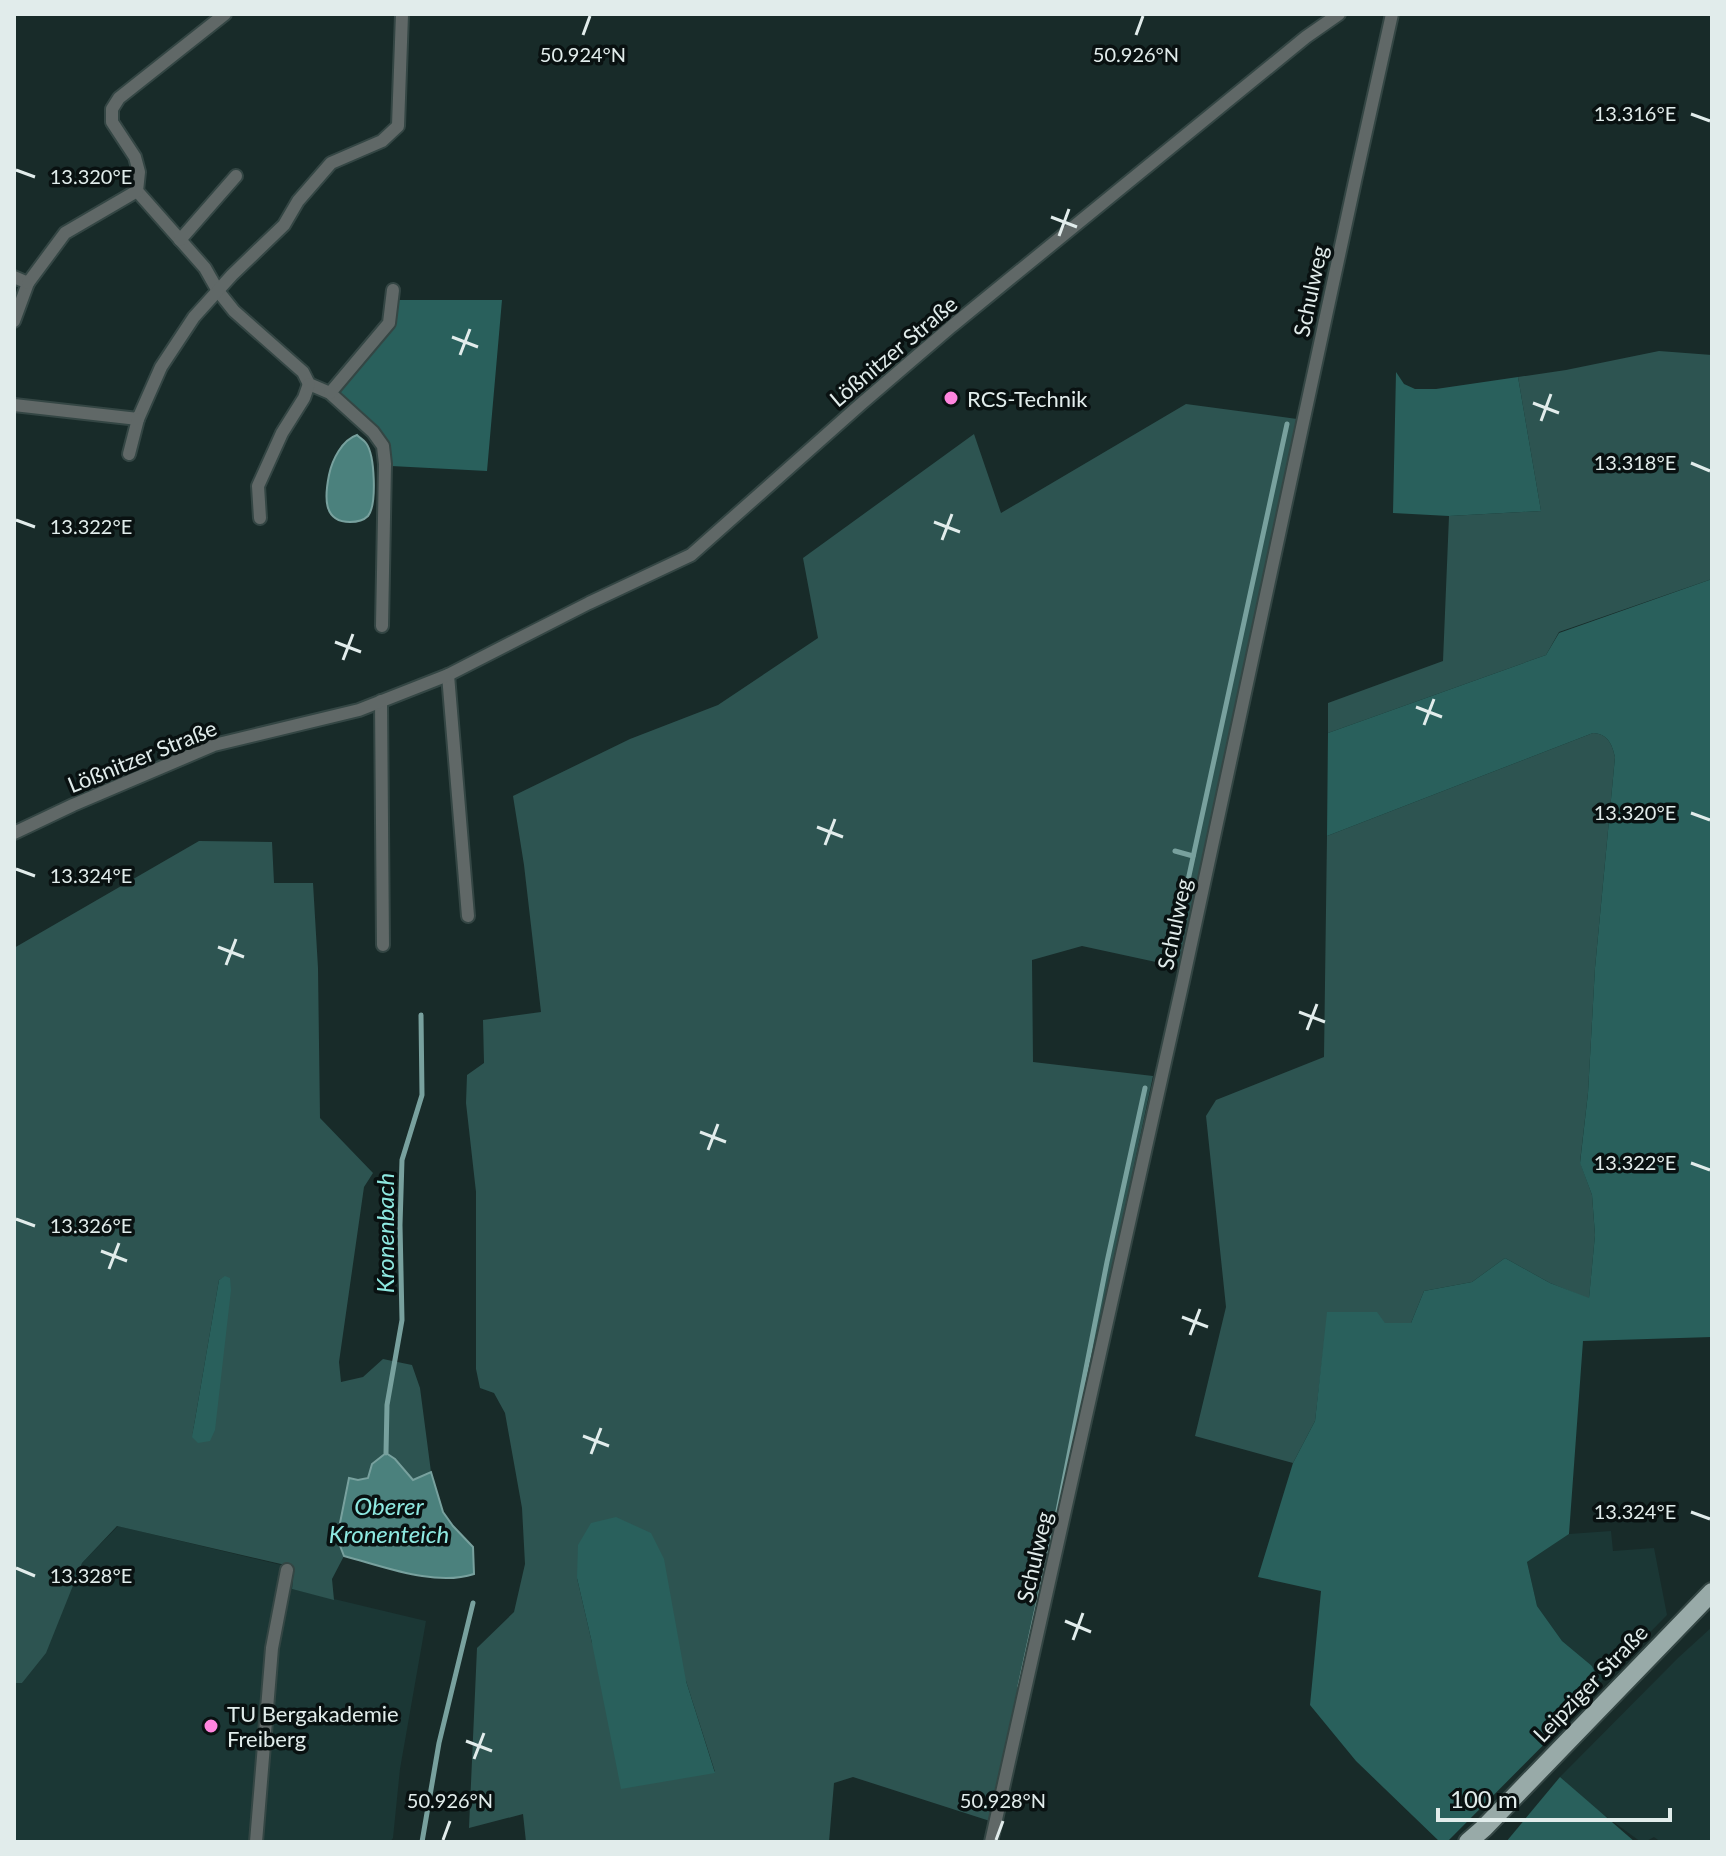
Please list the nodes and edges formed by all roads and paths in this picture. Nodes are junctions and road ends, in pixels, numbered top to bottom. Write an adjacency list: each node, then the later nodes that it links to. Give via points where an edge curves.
1 (225, 14): 6 (street, via 112,109 112,122 135,157)
2 (402, 14): 11 (street, via 398,126 382,141 331,163 284,225)
3 (1339, 14): 20 (street, Lößnitzer Straße, via 952,326 691,555)
4 (1392, 14): 28 (street, Schulweg)
5 (236, 176): 7 (street)
6 (137, 191): 7 (street); 9 (street, via 65,233)
7 (180, 240): 11 (street)
8 (14, 277): 9 (street)
9 (28, 283): 12 (street)
10 (393, 290): 14 (street, via 389,323)
11 (218, 291): 13 (street, via 303,372); 16 (street, via 161,367)
12 (14, 321)
13 (309, 384): 14 (street); 18 (street, via 258,486)
14 (330, 393): 19 (street, via 383,446)
15 (14, 405): 16 (street)
16 (138, 419): 17 (street)
17 (129, 454)
18 (260, 518)
19 (382, 626)
20 (448, 675): 21 (street, Lößnitzer Straße); 23 (street)
21 (381, 701): 22 (street, Lößnitzer Straße, via 214,745); 24 (street)
22 (14, 833)
23 (468, 916)
24 (383, 945)
25 (287, 1570): 27 (street, via 272,1648)
26 (1712, 1592): 29 (main road, Leipziger Straße)
27 (256, 1842)
28 (991, 1842)
29 (1468, 1842)

